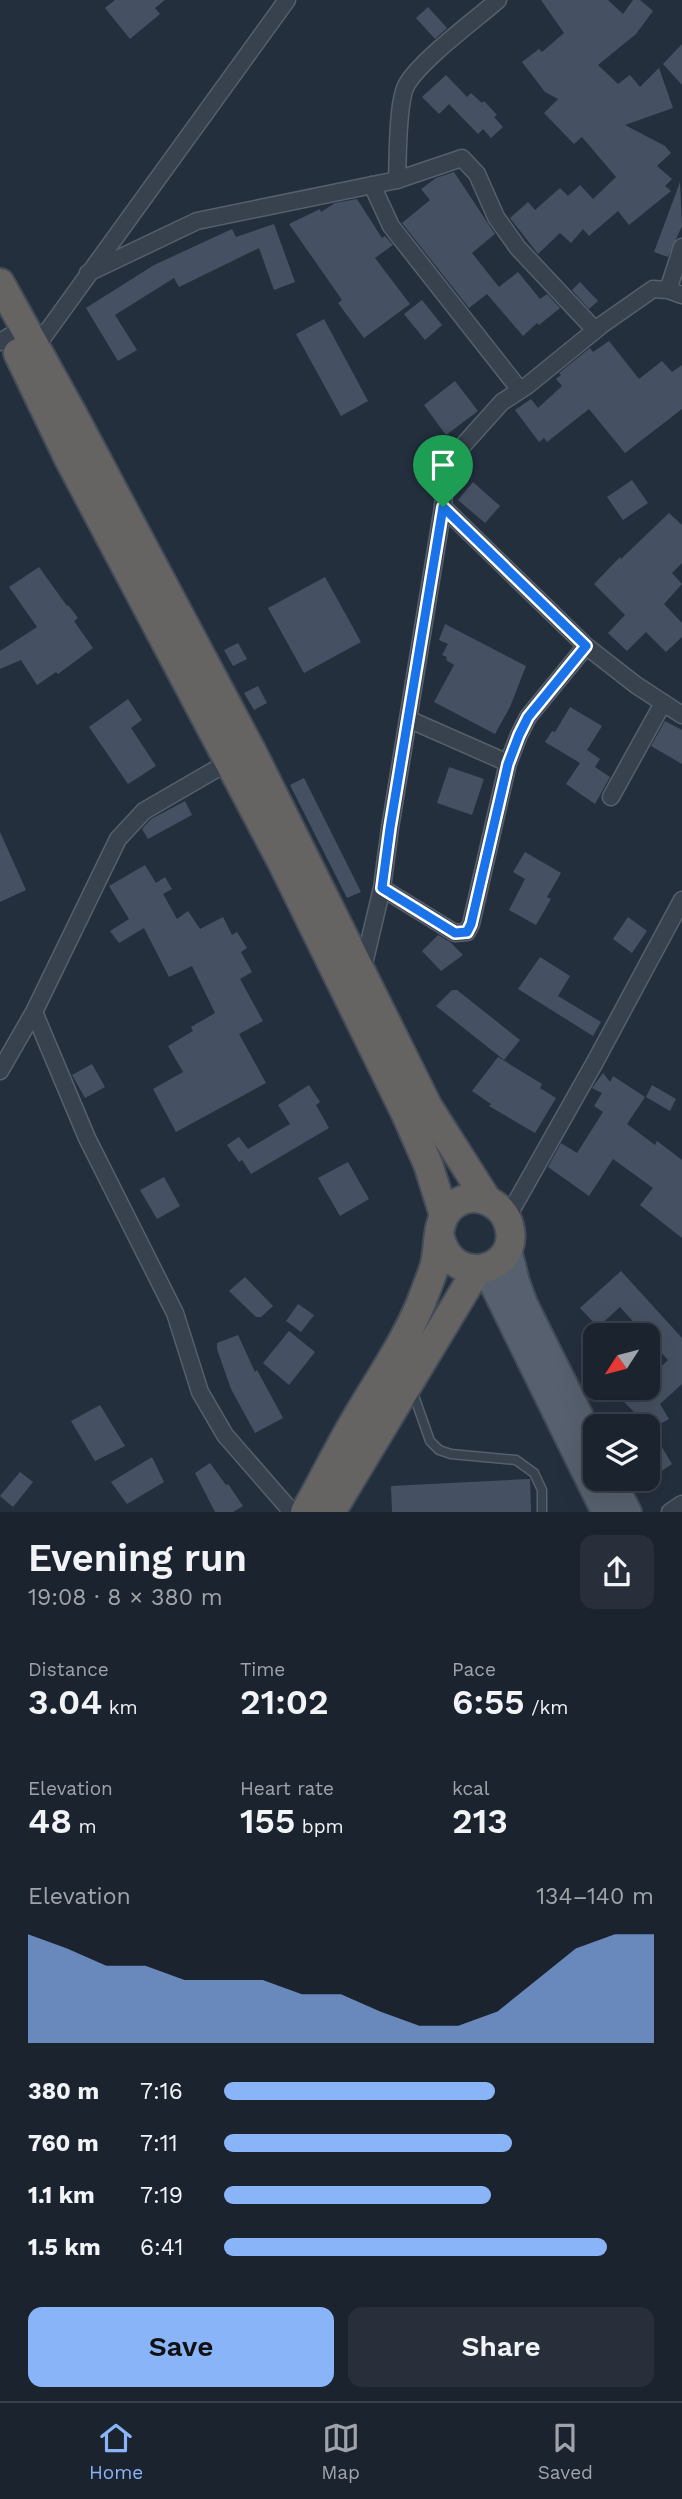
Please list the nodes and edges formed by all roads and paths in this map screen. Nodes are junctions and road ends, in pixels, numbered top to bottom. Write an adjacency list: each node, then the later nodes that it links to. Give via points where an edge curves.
1 (287, 0): 6 (street)
2 (498, 0): 3 (street, via 406,85)
3 (397, 180): 4 (street); 9 (street, via 462,158 477,174 496,217 518,248)
4 (372, 185): 6 (street, via 197,221); 12 (street, via 391,226)
5 (682, 247): 8 (street)
6 (89, 273): 11 (street)
7 (0, 283): 11 (highway)
8 (675, 292): 9 (street, via 653,289)
9 (596, 330): 12 (street)
10 (3, 332): 18 (highway)
11 (36, 347): 23 (highway, via 223,695)
12 (520, 390): 13 (street, via 502,402 458,451 446,470)
13 (443, 507): 14 (street); 17 (street)
14 (586, 646): 15 (street); 19 (street, via 528,717)
15 (663, 703): 16 (street); 20 (street)
16 (682, 715)
17 (408, 719): 19 (street); 21 (street)
18 (230, 761): 24 (street, via 144,811 118,839); 27 (highway, via 406,1114 428,1164)
19 (508, 764): 21 (street, via 467,932 455,933)
20 (611, 797)
21 (382, 888): 23 (street)
22 (682, 900): 26 (street, via 595,1062)
23 (362, 972): 26 (highway, via 428,1107)
24 (34, 1012): 25 (street); 34 (street, via 87,1138 175,1313 200,1392 225,1435)
25 (0, 1071)
26 (497, 1209): 27 (highway, via 471,1198 463,1200 449,1209); 28 (highway, via 511,1233)
27 (442, 1227): 29 (highway, via 448,1257 466,1268); 35 (highway, via 434,1268 418,1310)
28 (508, 1249): 29 (highway, via 502,1258); 31 (main road, via 524,1304)
29 (481, 1269): 30 (highway); 38 (main road)
30 (410, 1380): 36 (highway); 37 (lane, via 430,1441 450,1454 516,1460 534,1473 542,1490)
31 (583, 1423)
32 (617, 1491): 39 (main road)
33 (682, 1504): 40 (street)
34 (292, 1512)
35 (305, 1512)
36 (331, 1512)
37 (542, 1512)
38 (605, 1512)
39 (628, 1512)
40 (670, 1512)

